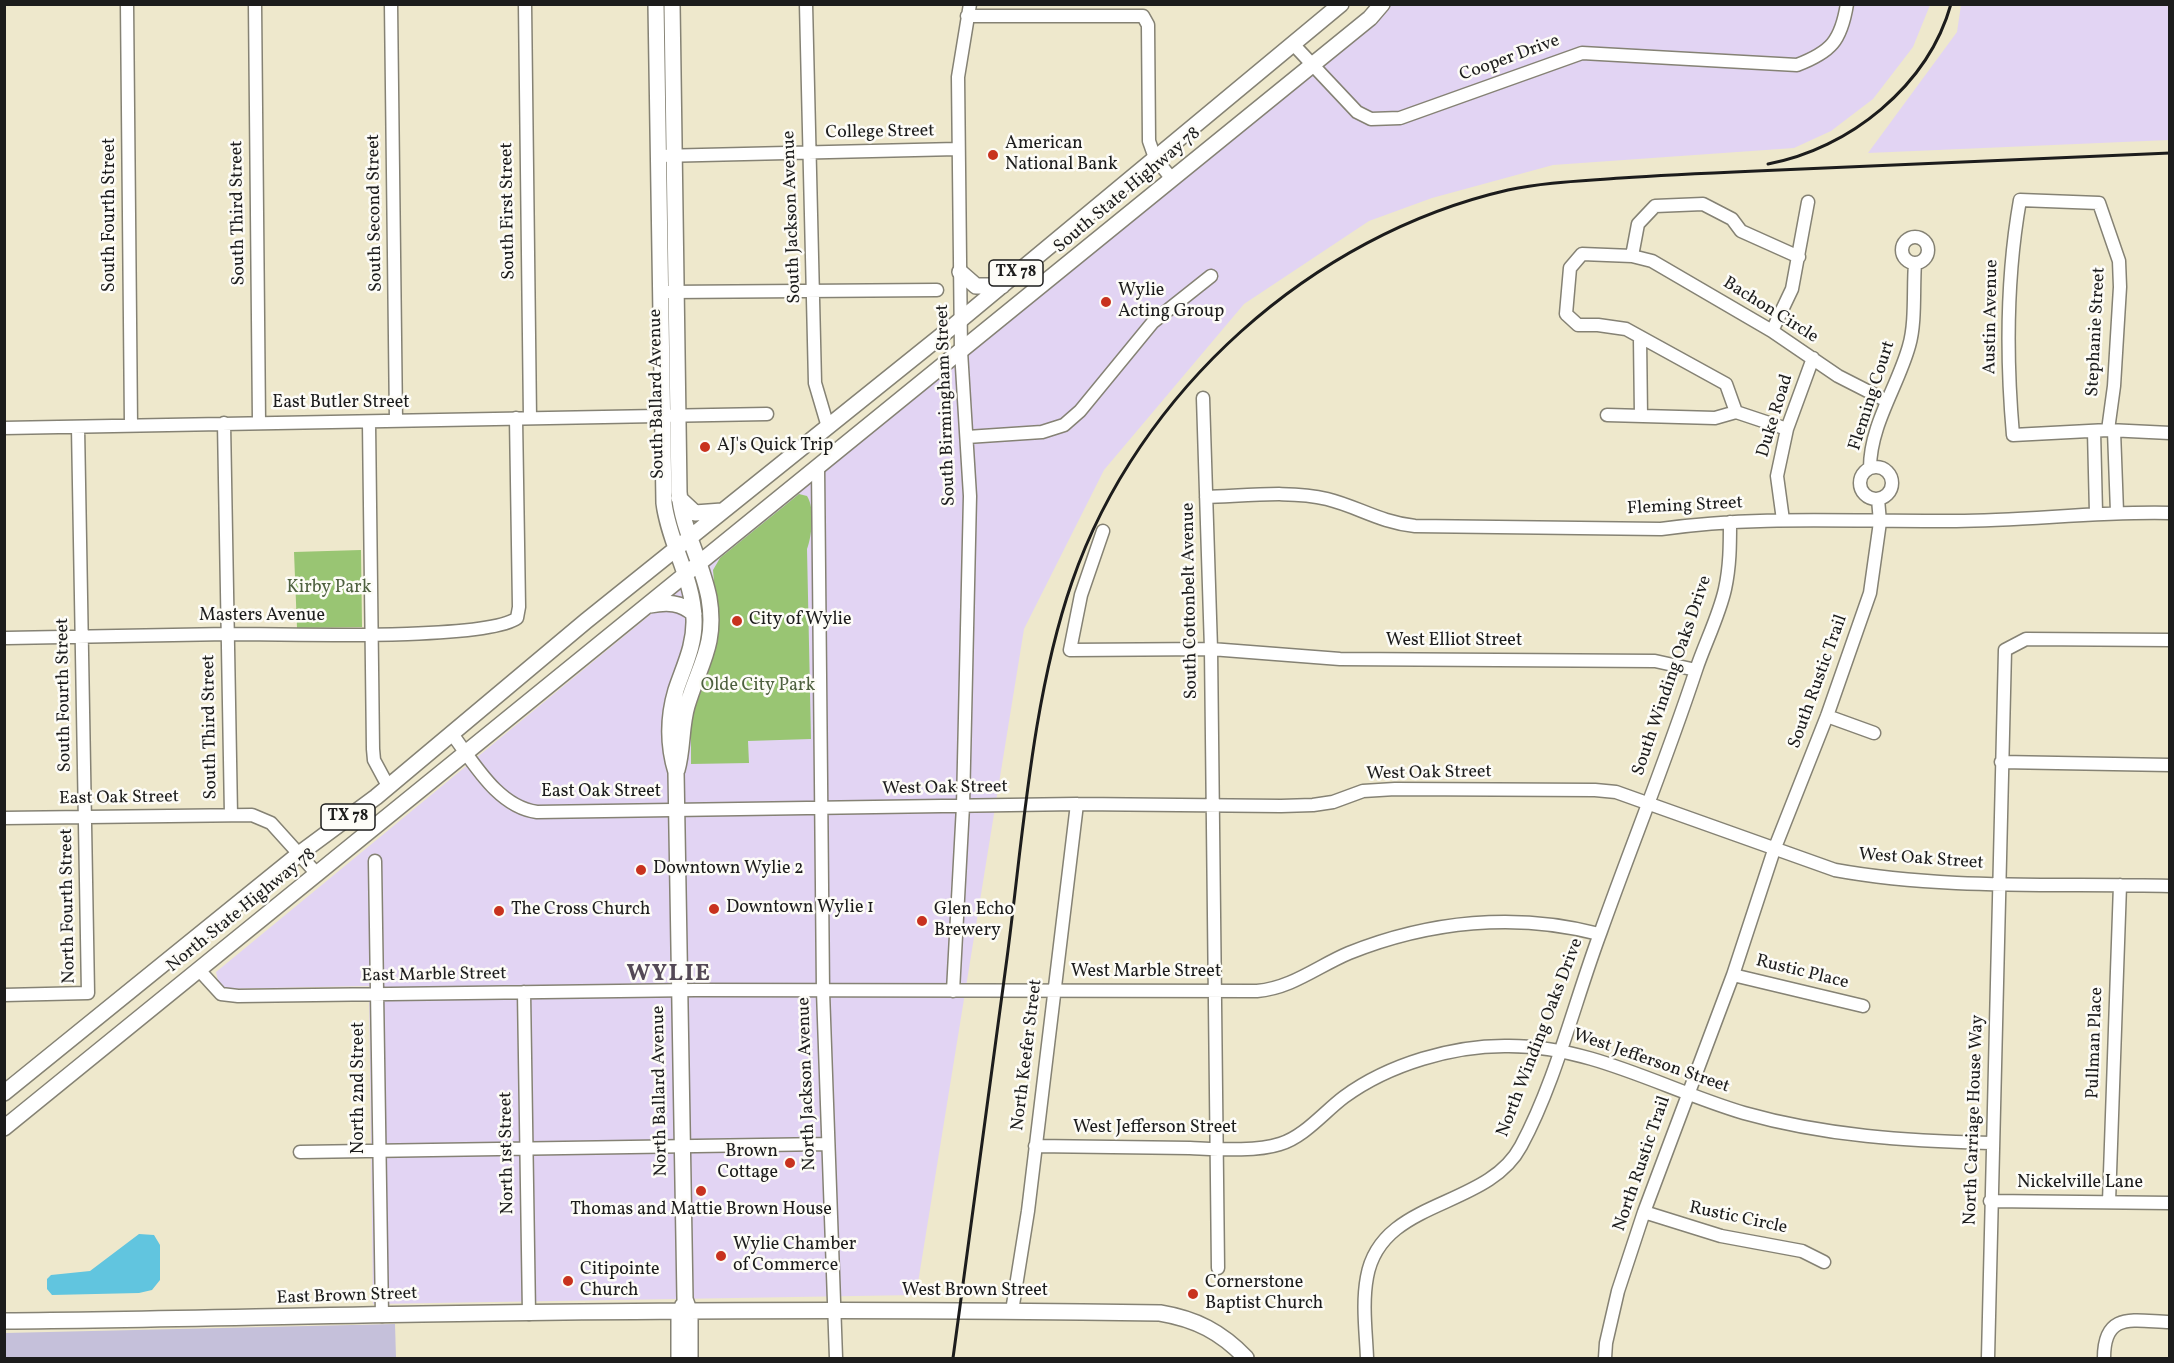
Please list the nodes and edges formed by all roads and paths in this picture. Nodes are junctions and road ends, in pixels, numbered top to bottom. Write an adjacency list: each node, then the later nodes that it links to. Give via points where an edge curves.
1 (128, 4): 49 (street, South Fourth Street)
2 (255, 4): 45 (street, South Third Street)
3 (391, 4): 46 (street, South Second Street)
4 (525, 4): 44 (street, South First Street)
5 (656, 4): 16 (main road, South Ballard Avenue)
6 (672, 4): 16 (main road, South Ballard Avenue)
7 (806, 4): 15 (street, South Jackson Avenue)
8 (1341, 4): 12 (main road, South State Highway 78 / TX 78)
9 (1382, 4): 13 (main road, South State Highway 78 / TX 78)
10 (1847, 4): 13 (street, Cooper Drive, via 1838,39 1816,58 1797,65 1582,53 1400,118 1371,119 1357,112)
11 (969, 10): 14 (street, South Birmingham Street, via 958,77); 17 (street, via 1143,16 1148,26 1149,141)
12 (1293, 44): 13 (street, Cooper Drive); 17 (main road, South State Highway 78 / TX 78)
13 (1312, 65): 18 (main road, South State Highway 78 / TX 78)
14 (957, 149): 15 (street, College Street); 24 (street, South Birmingham Street)
15 (809, 152): 16 (street, College Street); 28 (street, South Jackson Avenue)
16 (666, 156): 29 (main road, South Ballard Avenue)
17 (1155, 158): 18 (street); 26 (main road, South State Highway 78 / TX 78)
18 (1172, 179): 33 (main road, South State Highway 78 / TX 78)
19 (2020, 201): 54 (street, Austin Avenue, via 2011,248 2007,314 2013,435); 55 (street, Stephanie Street, via 2099,203 2119,261)
20 (1808, 202): 22 (street)
21 (1632, 256): 22 (street, via 1638,224 1655,206 1703,204 1732,219 1740,231); 31 (street, Bachon Circle, via 1652,261); 32 (street, Bachon Circle, via 1582,254 1570,268 1566,314 1578,325 1626,329)
22 (1798, 257): 31 (street, via 1792,289)
23 (1915, 264): 36 (street, Fleming Court, via 1910,345)
24 (960, 272): 26 (main road, via 976,286); 30 (street, South Birmingham Street)
25 (1211, 276): 57 (street, via 1154,322 1064,425 1042,432)
26 (1002, 286): 30 (main road, South State Highway 78 / TX 78)
27 (937, 290): 28 (street)
28 (814, 291): 29 (street); 51 (street, South Jackson Avenue, via 815,383)
29 (669, 292): 39 (main road, South Ballard Avenue); 40 (main road, South Ballard Avenue)
30 (961, 319): 33 (street, South Birmingham Street); 51 (main road, South State Highway 78 / TX 78)
31 (1772, 331): 34 (street, Bachon Circle)
32 (1640, 338): 37 (street, Bachon Circle, via 1726,384); 42 (street)
33 (961, 351): 57 (street, South Birmingham Street); 58 (main road, South State Highway 78 / TX 78)
34 (1813, 358): 36 (street, Bachon Circle, via 1838,376); 53 (street, Duke Road)
35 (1203, 398): 60 (street, South Cottonbelt Avenue)
36 (1887, 401): 59 (street, Fleming Court)
37 (1736, 412): 42 (street, via 1715,418); 53 (street)
38 (767, 414): 40 (street, East Butler Street)
39 (662, 415): 40 (street, East Butler Street); 44 (street, East Butler Street); 71 (main road, South Ballard Avenue, via 664,502)
40 (678, 415): 61 (main road, South Ballard Avenue)
41 (1607, 415): 42 (street)
42 (1641, 416)
43 (516, 418): 44 (street, East Butler Street); 46 (street, East Butler Street); 77 (street, Masters Avenue, via 517,618 499,627)
44 (530, 418)
45 (259, 422): 47 (street, East Butler Street); 48 (street, East Butler Street)
46 (396, 422): 48 (street, East Butler Street)
47 (224, 423): 49 (street, East Butler Street); 76 (street, South Third Street)
48 (369, 423): 77 (street)
49 (131, 425): 50 (street, East Butler Street)
50 (78, 427): 52 (street, East Butler Street); 78 (street, South Fourth Street)
51 (828, 427): 63 (main road, South State Highway 78 / TX 78)
52 (4, 428)
53 (1787, 429): 67 (street, Duke Road, via 1777,476)
54 (2094, 431): 55 (street); 65 (street)
55 (2111, 431): 56 (street); 64 (street, Stephanie Street)
56 (2169, 433)
57 (967, 437): 94 (street, South Birmingham Street, via 970,496)
58 (818, 466): 72 (main road, South State Highway 78 / TX 78); 95 (street)
59 (1870, 468): 62 (street, Fleming Court, via 1861,477 1861,488 1867,496); 62 (street, Fleming Court, via 1881,467 1891,476 1890,491)
60 (1206, 497): 68 (street, Fleming Street, via 1312,496 1384,522 1415,526 1661,529); 81 (street, South Cottonbelt Avenue)
61 (679, 498): 63 (main road, via 695,513); 71 (main road, South Ballard Avenue)
62 (1878, 499): 69 (street)
63 (722, 511): 71 (main road, South State Highway 78 / TX 78)
64 (2116, 512): 65 (street, Fleming Street); 66 (street, Fleming Street)
65 (2096, 513): 69 (street, Fleming Street, via 1989,521)
66 (2169, 513)
67 (1783, 520): 68 (street, Fleming Street); 69 (street, Fleming Street)
68 (1730, 522): 82 (street, South Winding Oaks Drive, via 1725,591)
69 (1880, 522): 83 (street, South Rustic Trail, via 1870,593)
70 (1103, 531): 81 (street, West Elliot Street, via 1081,595 1070,650)
71 (682, 542): 72 (main road, South Ballard Avenue); 73 (main road, South Ballard Avenue); 85 (main road, North State Highway 78 / TX 78)
72 (699, 563): 73 (main road, North State Highway 78 / TX 78); 89 (main road, South Ballard Avenue, via 710,603 710,633 705,659 686,707)
73 (686, 574): 74 (main road, North State Highway 78 / TX 78); 75 (main road, South Ballard Avenue)
74 (650, 605): 75 (main road, via 672,603); 86 (main road, North State Highway 78 / TX 78)
75 (694, 614): 89 (main road, South Ballard Avenue, via 692,646 674,699 671,721 671,755)
76 (227, 634): 77 (street, Masters Avenue); 78 (street, Masters Avenue); 97 (street, South Third Street)
77 (371, 634): 90 (street, via 374,760)
78 (81, 637): 79 (street, Masters Avenue); 99 (street, South Fourth Street)
79 (4, 638)
80 (2169, 640): 87 (street, North Carriage House Way, via 2026,639 2005,650)
81 (1211, 649): 82 (street, West Elliot Street, via 1340,659 1655,661); 92 (street, South Cottonbelt Avenue)
82 (1696, 670): 93 (street, South Winding Oaks Drive)
83 (1827, 716): 84 (street); 100 (street, South Rustic Trail)
84 (1874, 733)
85 (452, 734): 86 (street, East Oak Street); 90 (main road, North State Highway 78 / TX 78)
86 (466, 752): 96 (street, East Oak Street, via 505,799 528,811); 103 (main road, North State Highway 78 / TX 78)
87 (2001, 762): 88 (street); 104 (street, North Carriage House Way)
88 (2169, 765)
89 (676, 772): 96 (main road, South Ballard Avenue)
90 (388, 786): 101 (main road, North State Highway 78 / TX 78)
91 (1077, 804): 92 (street, West Oak Street); 94 (street, West Oak Street); 115 (street, North Keefer Street)
92 (1212, 804): 93 (street, West Oak Street, via 1313,805 1363,791 1395,789 1595,790 1616,792); 113 (street, South Cottonbelt Avenue)
93 (1647, 804): 100 (street, West Oak Street); 107 (street, North Winding Oaks Drive)
94 (963, 806): 95 (street, West Oak Street); 112 (street, South Birmingham Street)
95 (821, 809): 96 (street, West Oak Street); 111 (street, North Jackson Avenue)
96 (677, 811): 110 (main road, North Ballard Avenue)
97 (231, 815): 99 (street, East Oak Street); 101 (street, East Oak Street, via 252,815 271,823)
98 (4, 818): 99 (street, East Oak Street)
99 (85, 818): 117 (street, North Fourth Street, via 88,993)
100 (1774, 850): 104 (street, West Oak Street, via 1865,876); 109 (street, North Rustic Trail)
101 (299, 854): 103 (street, East Oak Street); 120 (main road, North State Highway 78 / TX 78)
102 (375, 861): 116 (street, North 2nd Street)
103 (317, 874): 108 (main road, North State Highway 78 / TX 78)
104 (2000, 883): 105 (street, West Oak Street); 123 (street, North Carriage House Way)
105 (2120, 885): 106 (street, West Oak Street); 132 (street, Pullman Place)
106 (2169, 886)
107 (1599, 934): 113 (street, West Marble Street, via 1568,926 1509,921 1443,925 1353,952 1274,989); 119 (street, North Winding Oaks Drive)
108 (200, 971): 116 (street, East Marble Street, via 221,994 228,996); 122 (main road, North State Highway 78 / TX 78)
109 (1733, 975): 118 (street, Rustic Place); 121 (street, North Rustic Trail)
110 (679, 990): 111 (street, West Marble Street); 114 (street, East Marble Street); 127 (main road, North Ballard Avenue)
111 (823, 990): 112 (street, West Marble Street); 124 (street, North Jackson Avenue)
112 (953, 991): 115 (street, West Marble Street)
113 (1214, 991): 115 (street, West Marble Street); 128 (street, South Cottonbelt Avenue)
114 (524, 992): 116 (street, East Marble Street); 126 (street, North 1st Street)
115 (1055, 992): 125 (street, North Keefer Street)
116 (377, 994): 129 (street, North 2nd Street)
117 (4, 995)
118 (1863, 1006)
119 (1560, 1050): 121 (street, West Jefferson Street); 128 (street, West Jefferson Street, via 1506,1046 1444,1054 1375,1079 1282,1144); 148 (street, North Winding Oaks Drive, via 1521,1146 1509,1164 1490,1181 1411,1218 1379,1248 1366,1285)
120 (4, 1093)
121 (1687, 1094): 123 (street, West Jefferson Street, via 1753,1115 1846,1135); 134 (street, North Rustic Trail)
122 (4, 1128)
123 (1992, 1143): 131 (street, North Carriage House Way)
124 (828, 1144): 127 (street); 138 (street, North Jackson Avenue)
125 (1035, 1146): 128 (street, West Jefferson Street); 139 (street, North Keefer Street)
126 (525, 1147): 127 (street); 129 (street); 140 (street, North 1st Street)
127 (682, 1147): 137 (main road, North Ballard Avenue)
128 (1217, 1149): 136 (street, South Cottonbelt Avenue)
129 (379, 1150): 130 (street); 141 (street, North 2nd Street)
130 (300, 1152)
131 (1990, 1201): 132 (street, Nickelville Lane); 150 (street, North Carriage House Way)
132 (2109, 1202): 133 (street, Nickelville Lane)
133 (2169, 1203)
134 (1644, 1212): 135 (street, Rustic Circle, via 1722,1236 1802,1251); 149 (street, North Rustic Trail, via 1618,1291)
135 (1824, 1262)
136 (1218, 1268)
137 (685, 1308): 138 (main road, West Brown Street); 140 (main road, East Brown Street); 144 (main road, North Ballard Avenue); 145 (main road, North Ballard Avenue)
138 (834, 1311): 139 (main road, West Brown Street); 146 (street, North Jackson Avenue)
139 (1012, 1311): 147 (main road, West Brown Street, via 1160,1313 1187,1318 1215,1331)
140 (529, 1314): 141 (main road, East Brown Street)
141 (381, 1316): 142 (main road, East Brown Street)
142 (4, 1321)
143 (2169, 1322): 151 (street, via 2114,1324 2106,1333)
144 (679, 1359)
145 (690, 1359)
146 (836, 1359)
147 (1246, 1359)
148 (1367, 1359)
149 (1605, 1359)
150 (1988, 1359)
151 (2104, 1359)

